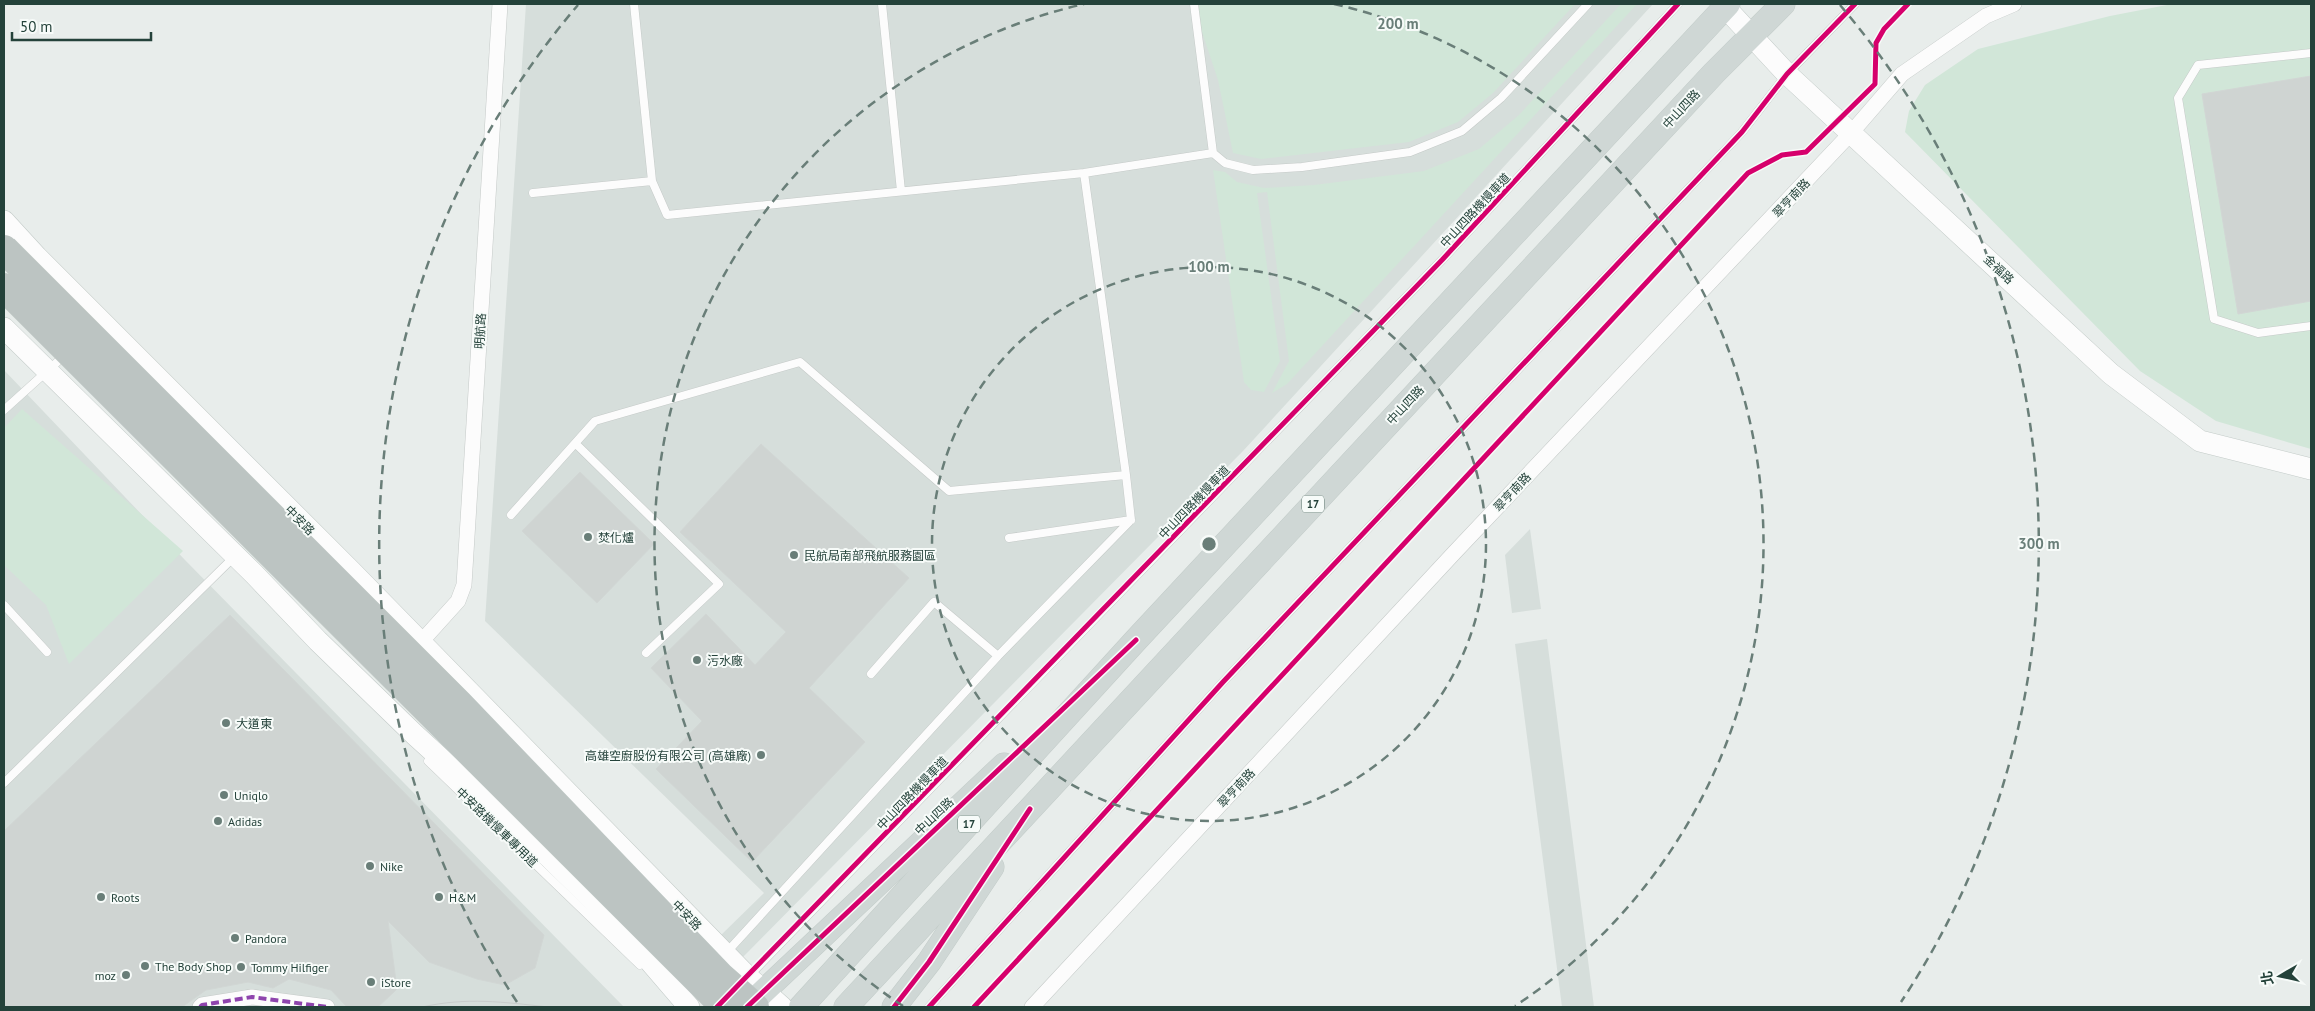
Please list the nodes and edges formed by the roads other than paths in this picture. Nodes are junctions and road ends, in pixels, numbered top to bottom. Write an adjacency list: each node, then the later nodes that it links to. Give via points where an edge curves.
1 (500, 4): 41 (street, 明航路, via 464,585 458,601)
2 (634, 4): 17 (lane)
3 (882, 4): 18 (lane)
4 (1194, 4): 15 (lane)
5 (1588, 4): 15 (lane, via 1501,98 1462,130 1410,152 1302,167 1253,170 1225,163)
6 (1678, 4): 54 (lane, 中山四路機慢車道)
7 (1783, 4): 11 (main road, 中山四路 / 17)
8 (1855, 4): 13 (lane)
9 (2014, 4): 14 (street, 翠亨南路, via 1986,16 1902,74)
10 (1727, 5): 11 (street, 金福路); 39 (main road, 中山四路 / 17)
11 (1753, 35): 13 (street, 金福路); 49 (main road, 中山四路 / 17, via 1714,73)
12 (2311, 53): 26 (lane, via 2198,65 2178,98 2214,319 2258,333)
13 (1787, 74): 14 (street, 金福路); 66 (lane, via 1742,132 1222,682)
14 (1851, 134): 32 (street, 金福路, via 2111,374 2200,441); 67 (street, 翠亨南路, via 1454,553)
15 (1213, 153): 16 (lane)
16 (1084, 173): 18 (lane); 33 (lane)
17 (652, 181): 18 (lane, via 667,215); 19 (lane)
18 (902, 191)
19 (533, 193)
20 (4, 220): 25 (street, 中安路)
21 (4, 249): 52 (highway, bridge, via 459,704)
22 (4, 269): 52 (highway, bridge)
23 (4, 287): 52 (highway, bridge)
24 (4, 308): 52 (highway, bridge, via 432,734)
25 (101, 321): 28 (lane); 41 (street, 中安路)
26 (2311, 326)
27 (4, 328): 29 (street)
28 (74, 346): 29 (lane); 50 (street, 中安路, via 335,587 513,767); 51 (street)
29 (46, 371): 30 (lane); 37 (street)
30 (4, 410)
31 (576, 444): 33 (lane, via 595,421 800,362 949,491); 34 (lane); 43 (lane, via 720,584)
32 (2311, 469)
33 (1126, 475): 35 (lane)
34 (511, 515)
35 (1131, 520): 36 (lane); 44 (lane)
36 (1008, 538)
37 (235, 556): 40 (street); 48 (lane)
38 (4, 605): 42 (lane)
39 (1136, 640): 54 (main road, 中山四路 / 17); 63 (main road, 中山四路 / 17)
40 (318, 641): 45 (lane); 51 (street)
41 (421, 642): 50 (street, 中安路)
42 (47, 652)
43 (646, 653)
44 (998, 656): 46 (lane, via 934,602); 53 (lane)
45 (333, 669)
46 (871, 674)
47 (419, 752): 57 (lane, 中安路機慢車專用道)
48 (4, 783)
49 (1030, 809): 64 (main road, 中山四路 / 17); 65 (main road, 中山四路 / 17, via 930,962)
50 (595, 821): 53 (street, 中安路)
51 (550, 858): 58 (street, via 622,929)
52 (634, 901): 54 (highway, bridge, via 720,976); 60 (highway, bridge)
53 (725, 954): 54 (street, 中安路)
54 (755, 991): 59 (lane, 中山四路機慢車道); 61 (main road, 中山四路 / 17); 62 (street, 中安路)
55 (200, 1007): 56 (street, via 252,997)
56 (326, 1007)
57 (684, 1007)
58 (689, 1007)
59 (717, 1007)
60 (725, 1007)
61 (747, 1007)
62 (782, 1007)
63 (801, 1007)
64 (846, 1007)
65 (894, 1007)
66 (929, 1007)
67 (1032, 1007)

